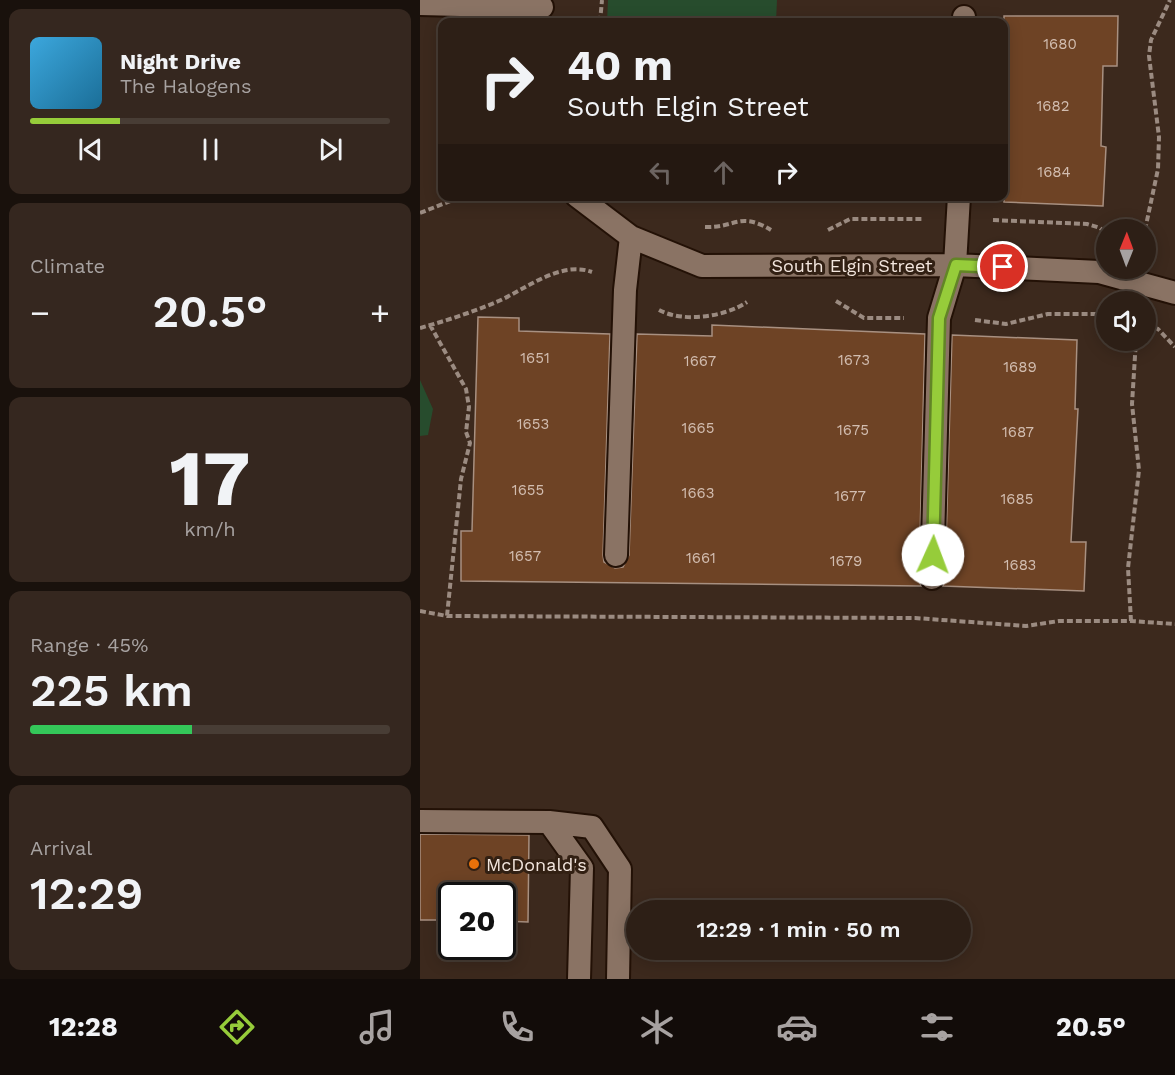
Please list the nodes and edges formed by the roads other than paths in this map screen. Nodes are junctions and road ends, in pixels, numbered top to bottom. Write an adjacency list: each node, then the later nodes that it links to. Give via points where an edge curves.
1 (420, 4): 2 (lane)
2 (542, 10)
3 (582, 201): 5 (lane, South Elgin Street)
4 (959, 201): 6 (lane)
5 (631, 237): 6 (lane, South Elgin Street, via 702,266); 8 (lane, via 625,290)
6 (956, 265): 7 (lane, South Elgin Street, via 1099,272); 9 (lane, via 939,318)
7 (1175, 293)
8 (616, 555)
9 (932, 578)
10 (420, 821): 11 (lane)
11 (549, 822): 12 (lane, via 582,867); 13 (lane, via 592,827 620,869)
12 (579, 979)
13 (618, 979)

